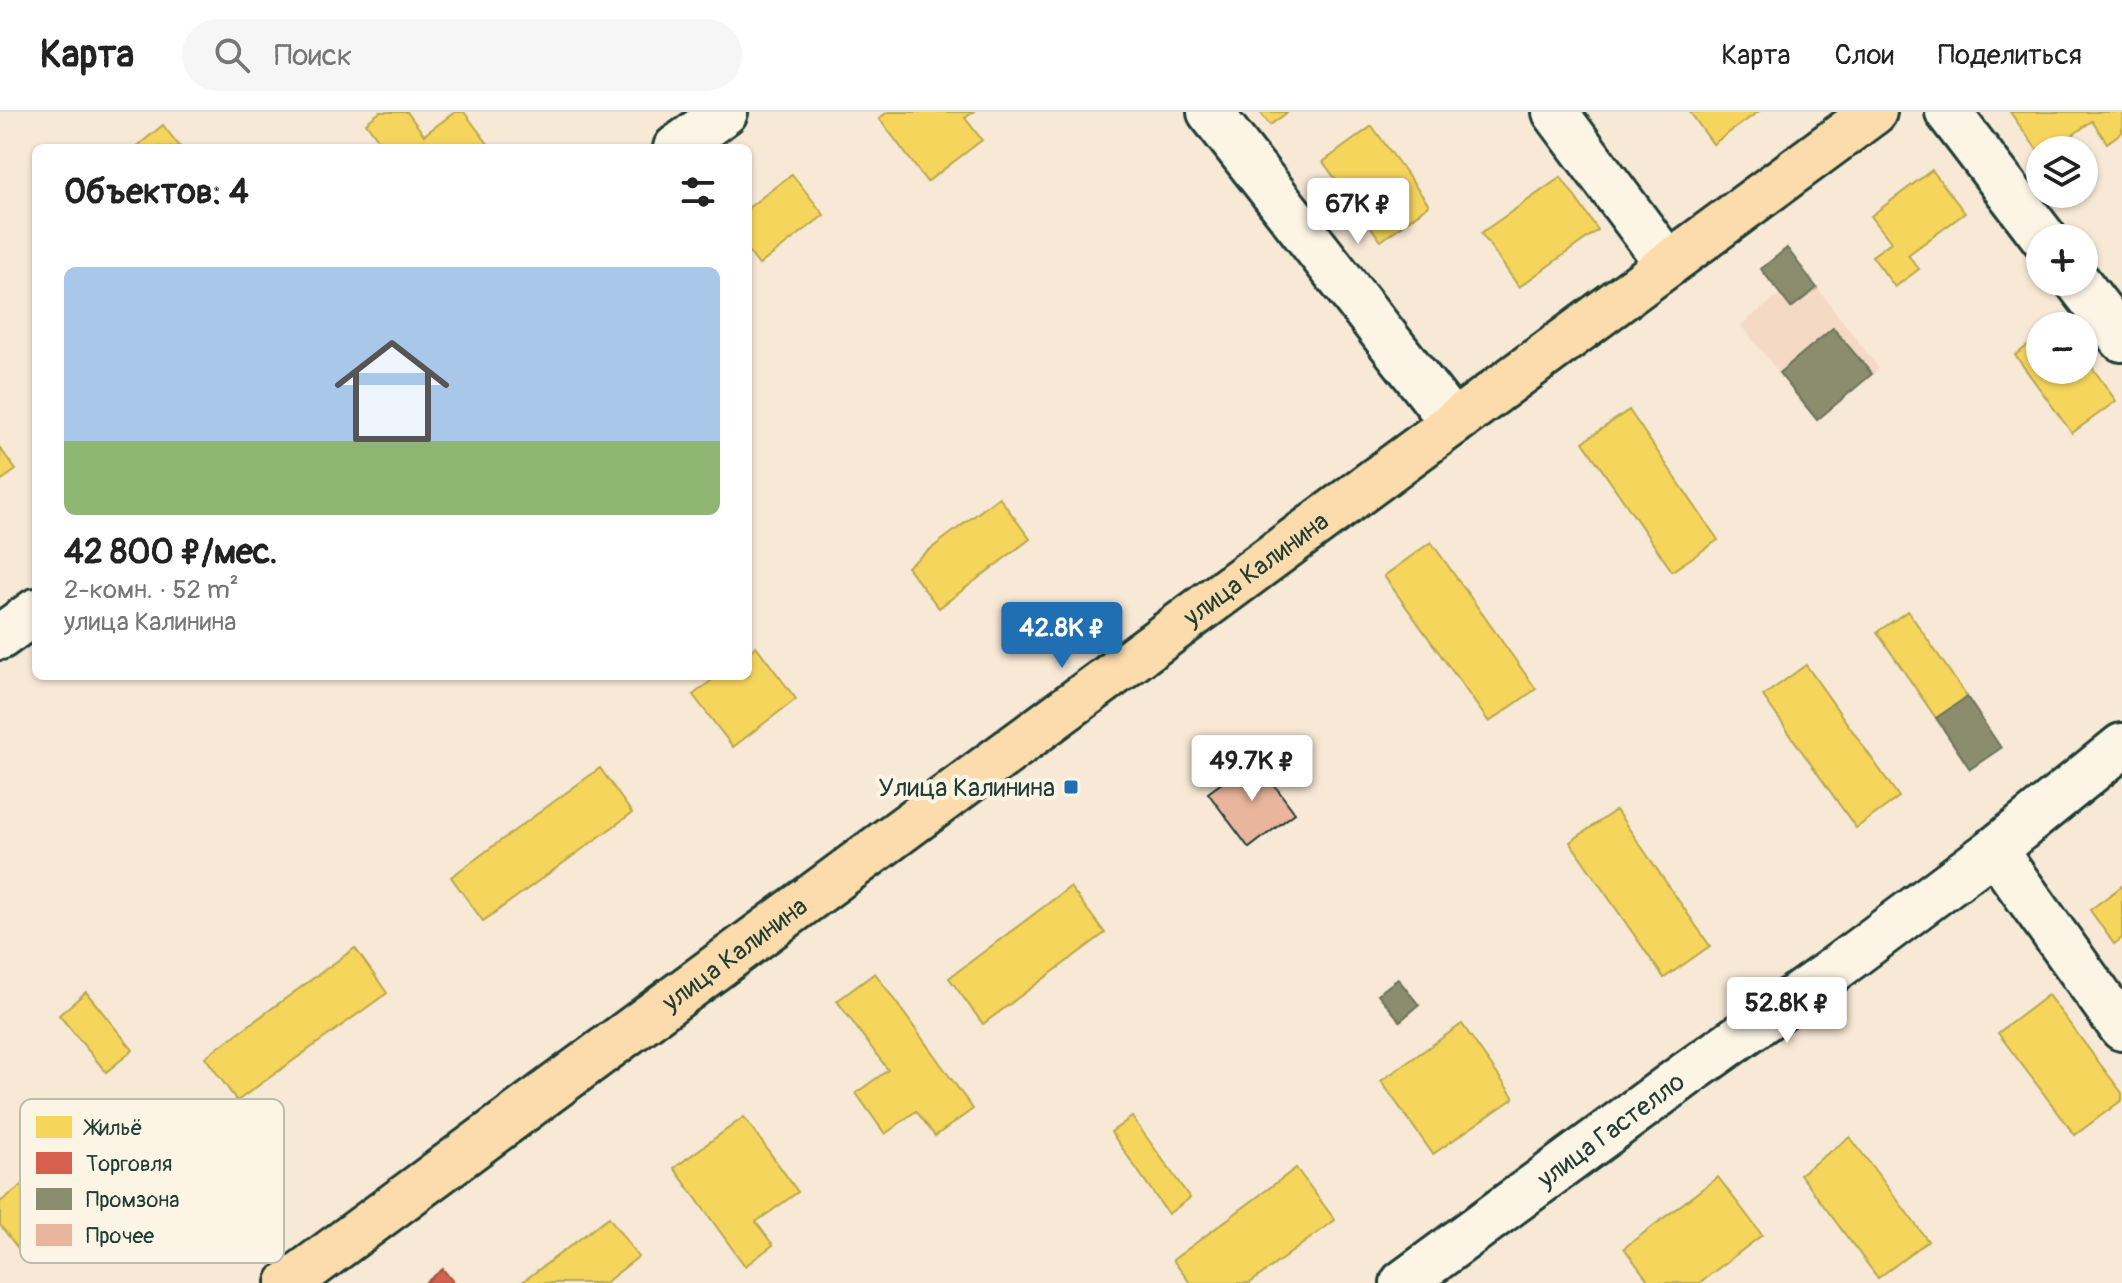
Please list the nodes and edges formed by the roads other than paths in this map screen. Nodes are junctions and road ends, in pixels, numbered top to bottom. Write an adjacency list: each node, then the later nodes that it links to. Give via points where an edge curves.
1 (725, 112): 6 (street)
2 (1210, 112): 11 (street)
3 (1555, 112): 8 (street)
4 (1874, 112): 8 (main road, улица Калинина)
5 (1948, 112): 7 (street)
6 (681, 144)
7 (2033, 224)
8 (1668, 264): 11 (main road, улица Калинина)
9 (2089, 296): 10 (street)
10 (2122, 339)
11 (1453, 423): 17 (main road, улица Калинина)
12 (32, 614): 13 (street)
13 (0, 637)
14 (2122, 746): 15 (street, улица Гастелло)
15 (1994, 850): 16 (street); 18 (street, улица Гастелло)
16 (2122, 1028)
17 (289, 1283)
18 (1403, 1283)

